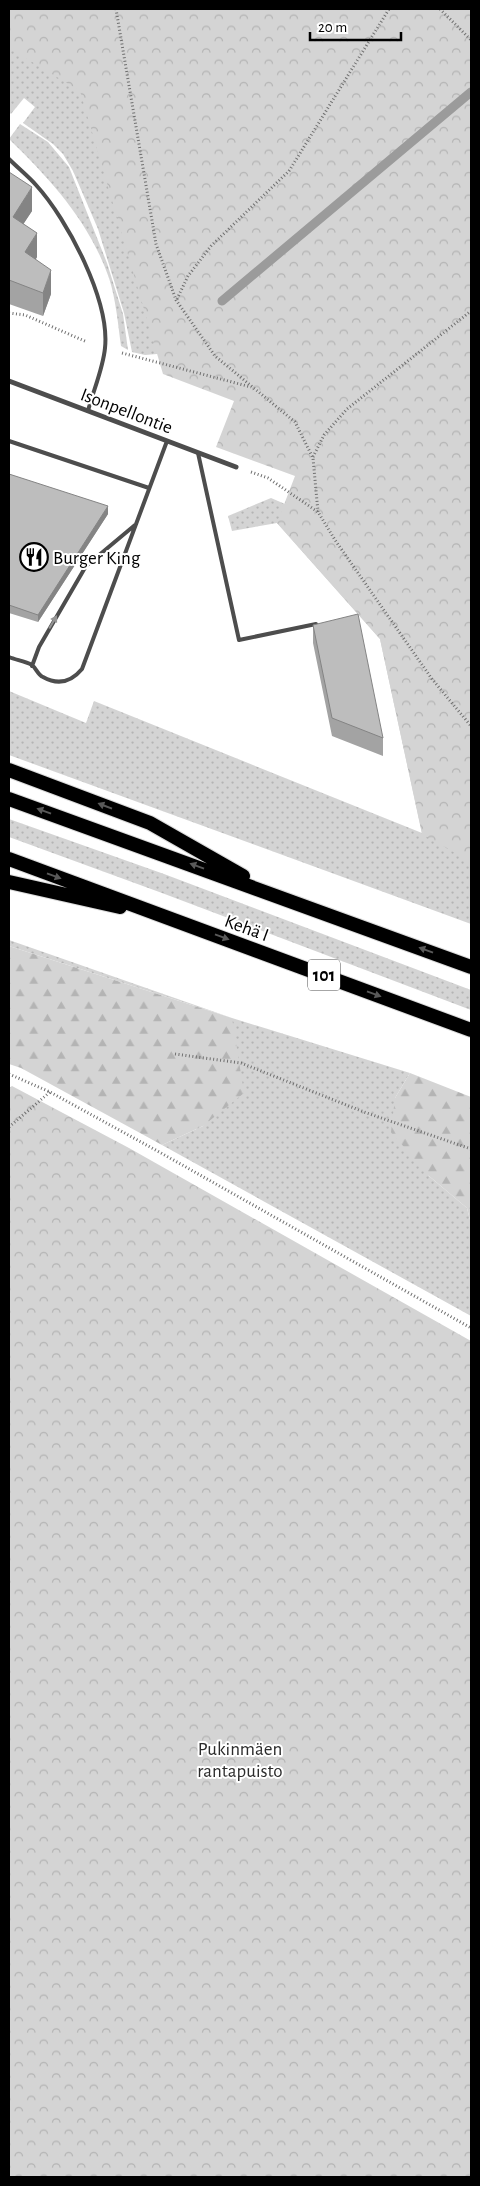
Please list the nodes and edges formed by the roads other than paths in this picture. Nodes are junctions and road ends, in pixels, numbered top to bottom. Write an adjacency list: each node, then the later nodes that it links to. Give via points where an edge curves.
1 (9, 159): 3 (lane, via 38,187 84,262 98,294 105,324 105,349)
2 (9, 381): 3 (street, Isonpellontie)
3 (88, 411): 5 (street, Isonpellontie)
4 (9, 441): 8 (lane)
5 (167, 441): 6 (street, Isonpellontie); 8 (lane)
6 (198, 453): 7 (street, Isonpellontie); 10 (lane, via 239,640)
7 (236, 467)
8 (149, 488): 9 (lane)
9 (136, 525): 12 (lane, one-way to 9, via 38,647 86,566); 12 (lane, via 82,668 74,679 65,682 42,677)
10 (321, 623)
11 (9, 657): 12 (lane)
12 (32, 666)
13 (9, 770): 17 (highway, one-way to 13, via 150,823)
14 (9, 799): 17 (highway, one-way to 14)
15 (9, 859): 18 (highway, Kehä I / 101, one-way to 18)
16 (9, 882): 18 (highway)
17 (276, 895): 19 (highway, one-way to 17)
18 (176, 920): 20 (highway, Kehä I / 101, one-way to 20)
19 (471, 967)
20 (471, 1030)

